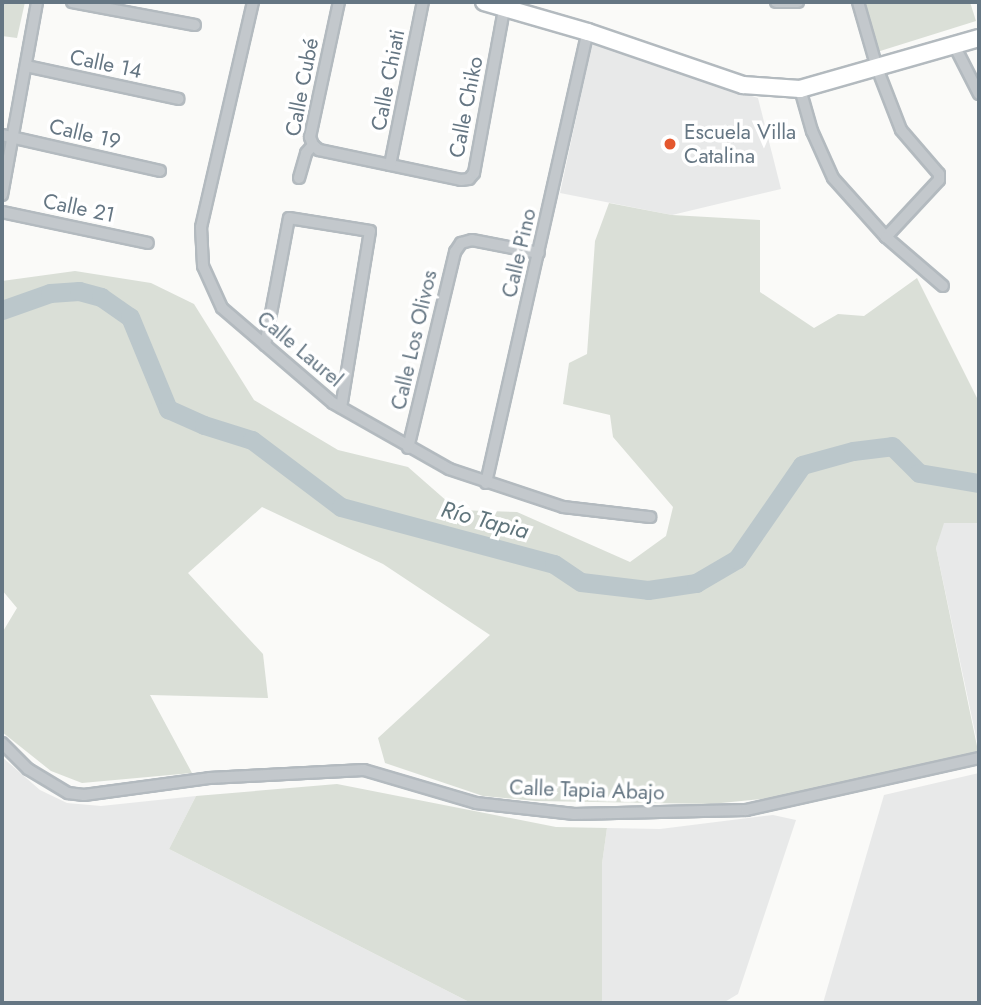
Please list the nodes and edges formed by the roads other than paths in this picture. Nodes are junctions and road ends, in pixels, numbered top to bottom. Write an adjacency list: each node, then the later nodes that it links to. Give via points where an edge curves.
1 (37, 2): 15 (street)
2 (72, 2): 11 (street)
3 (253, 2): 31 (street, Calle Laurel, via 201,228 203,266 222,308)
4 (339, 2): 21 (street, Calle Cubé, via 310,137)
5 (423, 2): 22 (street, Calle Chiati)
6 (484, 2): 10 (street)
7 (776, 2): 8 (street)
8 (798, 2)
9 (858, 2): 16 (street)
10 (505, 4): 12 (street); 22 (street, Calle Chiko, via 474,173 461,180)
11 (195, 25)
12 (588, 32): 17 (street, via 743,85); 29 (street, Calle Pino)
13 (979, 37): 14 (street)
14 (954, 45): 16 (street); 18 (street)
15 (26, 66): 19 (street, Calle 14); 20 (street)
16 (877, 68): 17 (street); 27 (street, via 901,130 939,174 939,180)
17 (800, 89): 27 (street, via 812,131 834,178)
18 (979, 94)
19 (178, 99)
20 (7, 136): 23 (street, Calle 19); 25 (street)
21 (313, 145): 22 (street, Calle Chiko); 24 (street, Calle Cubé)
22 (390, 165)
23 (160, 171)
24 (299, 177)
25 (2, 195)
26 (2, 212): 28 (street, Calle 21)
27 (886, 237): 30 (street)
28 (148, 243)
29 (539, 253): 33 (street, Calle Los Olivos, via 472,240 461,243 455,252); 34 (street, Calle Pino)
30 (943, 286)
31 (265, 345): 32 (street, Calle Laurel); 32 (street, via 289,218 369,231)
32 (341, 408): 33 (street, Calle Laurel)
33 (408, 448): 34 (street, Calle Laurel)
34 (486, 483): 35 (street, Calle Laurel, via 563,507)
35 (650, 517)
36 (2, 743): 37 (street, Calle Tapia Abajo, via 28,769 68,793 84,795 209,778 364,770 476,803 574,814 746,810)
37 (979, 758)

